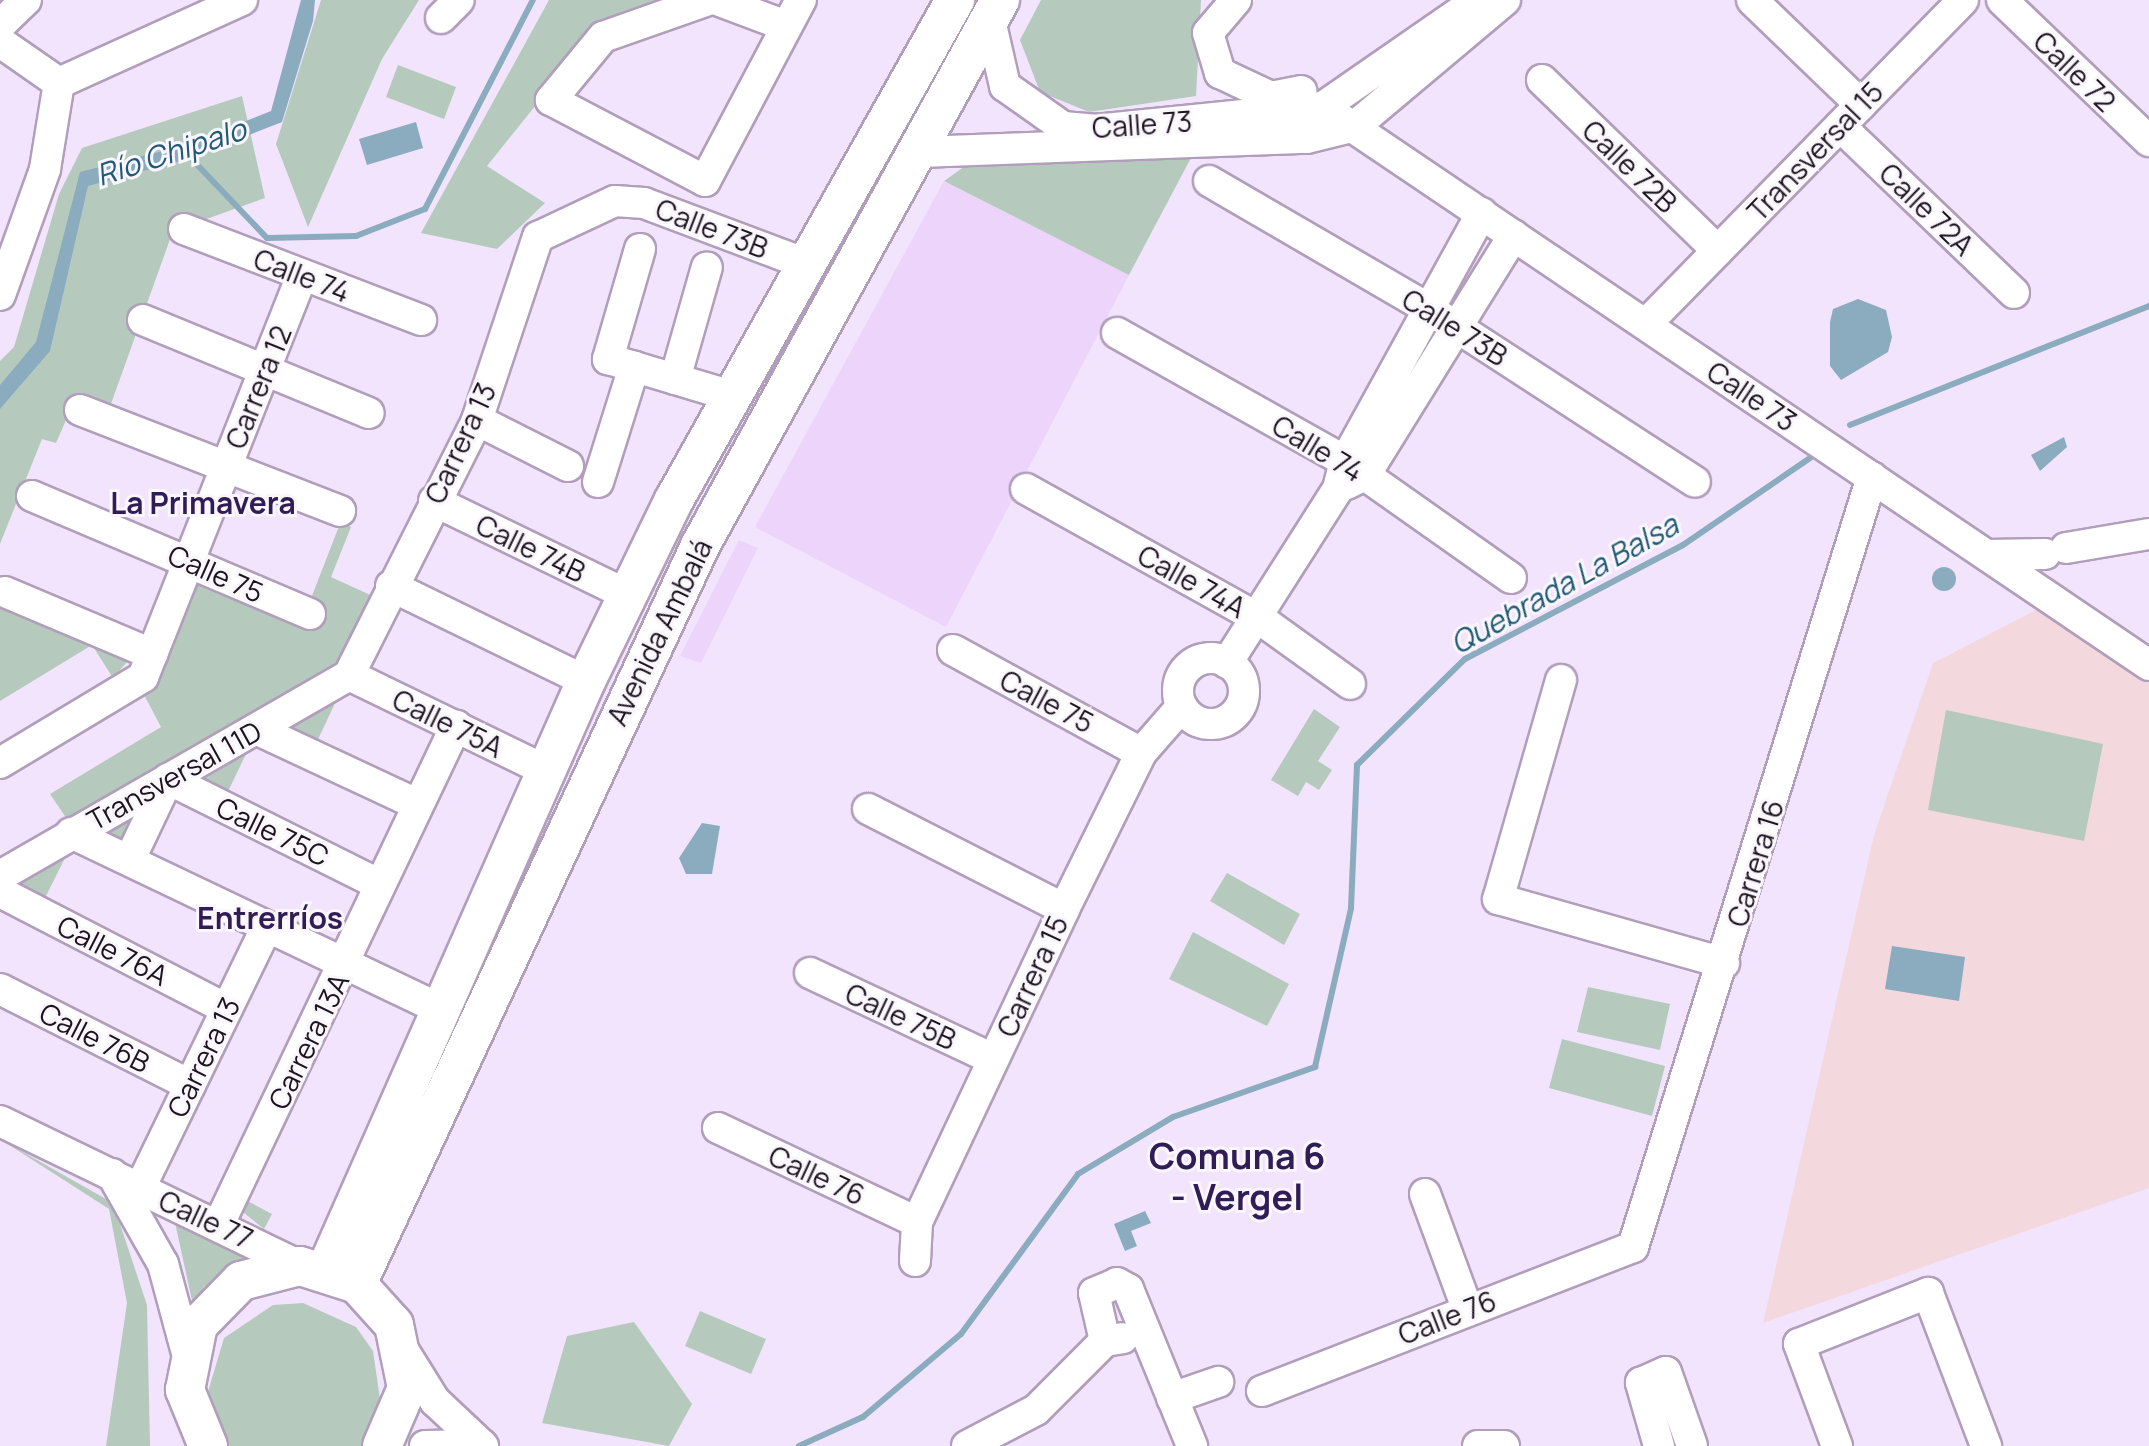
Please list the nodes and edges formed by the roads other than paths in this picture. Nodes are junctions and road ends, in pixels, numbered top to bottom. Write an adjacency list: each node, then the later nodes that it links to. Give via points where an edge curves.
1 (26, 0): 15 (street)
2 (242, 0): 19 (street)
3 (708, 0): 25 (street, via 603,37 551,100)
4 (717, 0): 16 (street)
5 (801, 0): 16 (street)
6 (955, 0): 33 (main road, Avenida Ambalá)
7 (1236, 0): 8 (street, via 1215,19 1209,51 1239,88 1271,97 1321,87 1378,56 1422,27)
8 (1441, 0)
9 (1477, 0): 20 (street)
10 (1505, 0): 22 (street)
11 (1752, 0): 21 (street, Calle 72A)
12 (1963, 0): 21 (street, Transversal 15)
13 (2002, 0): 23 (street, Calle 72)
14 (995, 10): 20 (street, Calle 73, via 1005,86 1063,127); 24 (main road, Avenida Ambalá)
15 (0, 25)
16 (786, 26): 25 (street, via 705,181)
17 (0, 42): 19 (street)
18 (1542, 80): 32 (street, Calle 72B)
19 (59, 83): 37 (street, via 45,169)
20 (1323, 107): 22 (street, Calle 73)
21 (1850, 116): 32 (street, Transversal 15); 36 (street, Calle 72A)
22 (1355, 126): 24 (street, Calle 73, via 1307,138); 28 (street, Calle 73)
23 (2149, 141)
24 (920, 152): 111 (main road, Avenida Ambalá, via 700,546)
25 (669, 162): 27 (street)
26 (1209, 181): 38 (street, Calle 73B)
27 (630, 202): 33 (street, Calle 73B); 50 (street, Carrera 13, via 538,237)
28 (1482, 213): 30 (street, Calle 73); 38 (street)
29 (184, 229): 35 (street, Calle 74)
30 (1514, 235): 41 (street, Calle 73); 42 (street)
31 (640, 249): 44 (street)
32 (1718, 251): 41 (street, Transversal 15)
33 (806, 264): 47 (main road, Avenida Ambalá)
34 (707, 267): 46 (street)
35 (302, 275): 40 (street, Calle 74); 45 (street, Carrera 12)
36 (2014, 293)
37 (0, 295)
38 (1429, 309): 42 (street, Calle 73B); 53 (street)
39 (143, 320): 45 (street)
40 (421, 320)
41 (1646, 324): 54 (street, Calle 73)
42 (1457, 327): 53 (street); 56 (street, Calle 73B)
43 (1117, 333): 53 (street, Calle 74)
44 (621, 363): 46 (street); 55 (street)
45 (265, 369): 49 (street); 51 (street, Carrera 12)
46 (675, 379): 47 (street)
47 (732, 396): 67 (main road, Avenida Ambalá)
48 (80, 410): 51 (street)
49 (369, 413)
50 (477, 420): 52 (street); 59 (street, Carrera 13)
51 (226, 466): 60 (street); 63 (street, Carrera 12)
52 (568, 466)
53 (1349, 475): 64 (street, Calle 74); 69 (street)
54 (1872, 477): 62 (street, Calle 73); 94 (street, Carrera 16)
55 (598, 482)
56 (1695, 482)
57 (1026, 489): 69 (street, Calle 74A)
58 (32, 496): 63 (street, Calle 75)
59 (434, 501): 65 (street, Carrera 13); 67 (street, Calle 74B)
60 (340, 511)
61 (2149, 534): 62 (street, via 2056,551)
62 (1987, 555): 72 (street, Calle 73)
63 (189, 560): 68 (street, Calle 75); 73 (street, Carrera 12)
64 (1511, 578)
65 (391, 586): 74 (street, Carrera 13); 76 (street)
66 (5, 592): 73 (street)
67 (628, 595): 76 (main road, Avenida Ambalá)
68 (310, 614)
69 (1260, 619): 71 (street); 77 (street, Calle 74A)
70 (953, 650): 81 (street, Calle 75)
71 (1227, 663): 78 (street, via 1207,659 1189,667 1179,685); 78 (street, via 1244,690 1229,719 1207,724)
72 (2149, 665)
73 (148, 666): 82 (street)
74 (349, 675): 79 (street, Calle 75A); 80 (street, Transversal 11D)
75 (1561, 680): 94 (street, via 1498,899)
76 (586, 681): 83 (main road, Avenida Ambalá)
77 (1350, 684)
78 (1182, 706): 81 (street, Carrera 15)
79 (456, 726): 83 (street, Calle 75A); 85 (street, Carrera 13A)
80 (258, 730): 84 (street, Transversal 11D); 85 (street)
81 (1141, 753): 92 (street, Carrera 15)
82 (0, 763)
83 (547, 771): 99 (main road, Avenida Ambalá)
84 (168, 779): 87 (street, Transversal 11D); 88 (street); 90 (street, Calle 75C)
85 (417, 804): 90 (street, Carrera 13A)
86 (868, 809): 92 (street)
87 (71, 833): 88 (street); 89 (street, Transversal 11D)
88 (130, 859): 93 (street)
89 (0, 876)
90 (379, 884): 95 (street, Carrera 13A)
91 (0, 892): 98 (street, Calle 76A)
92 (1064, 909): 100 (street, Carrera 15)
93 (267, 927): 95 (street); 98 (street, Carrera 13)
94 (1724, 963): 109 (street, Carrera 16)
95 (344, 967): 99 (street); 108 (street, Carrera 13A)
96 (810, 973): 100 (street, Calle 75B)
97 (0, 989): 101 (street, Calle 76B)
98 (227, 1009): 101 (street, Carrera 13)
99 (442, 1010): 111 (main road, Avenida Ambalá)
100 (993, 1059): 107 (street, Carrera 15)
101 (190, 1085): 105 (street, Carrera 13)
102 (0, 1121): 104 (street, Calle 77)
103 (718, 1128): 107 (street, Calle 76)
104 (112, 1174): 105 (street, Calle 77); 116 (street, Calle 77, via 163,1264)
105 (140, 1188): 108 (street, Calle 77)
106 (1425, 1194): 112 (street)
107 (917, 1222): 110 (street, Carrera 15)
108 (219, 1224): 111 (street, Calle 77)
109 (1633, 1247): 112 (street, Calle 76)
110 (915, 1261)
111 (328, 1273): 115 (main road, via 379,1302); 116 (main road, via 255,1275 216,1299)
112 (1467, 1308): 118 (street, Calle 76)
113 (1144, 1333): 114 (street); 114 (street, via 1128,1289 1117,1283 1094,1293); 119 (street)
114 (1105, 1341): 124 (street, via 1036,1410)
115 (404, 1352): 121 (main road, via 407,1388); 123 (street, via 435,1401)
116 (187, 1353): 120 (main road, via 185,1390)
117 (1218, 1382): 119 (street)
118 (1262, 1391)
119 (1172, 1398): 125 (street)
120 (198, 1439)
121 (382, 1446)
122 (425, 1446): 123 (street)
123 (483, 1446)
124 (967, 1446)
125 (1192, 1446)
126 (1478, 1446): 127 (street)
127 (1504, 1446)
128 (1659, 1446): 129 (street, via 1653,1378)
129 (1692, 1446)
130 (1837, 1446): 131 (street, via 1799,1344 1928,1293)
131 (1986, 1446)

